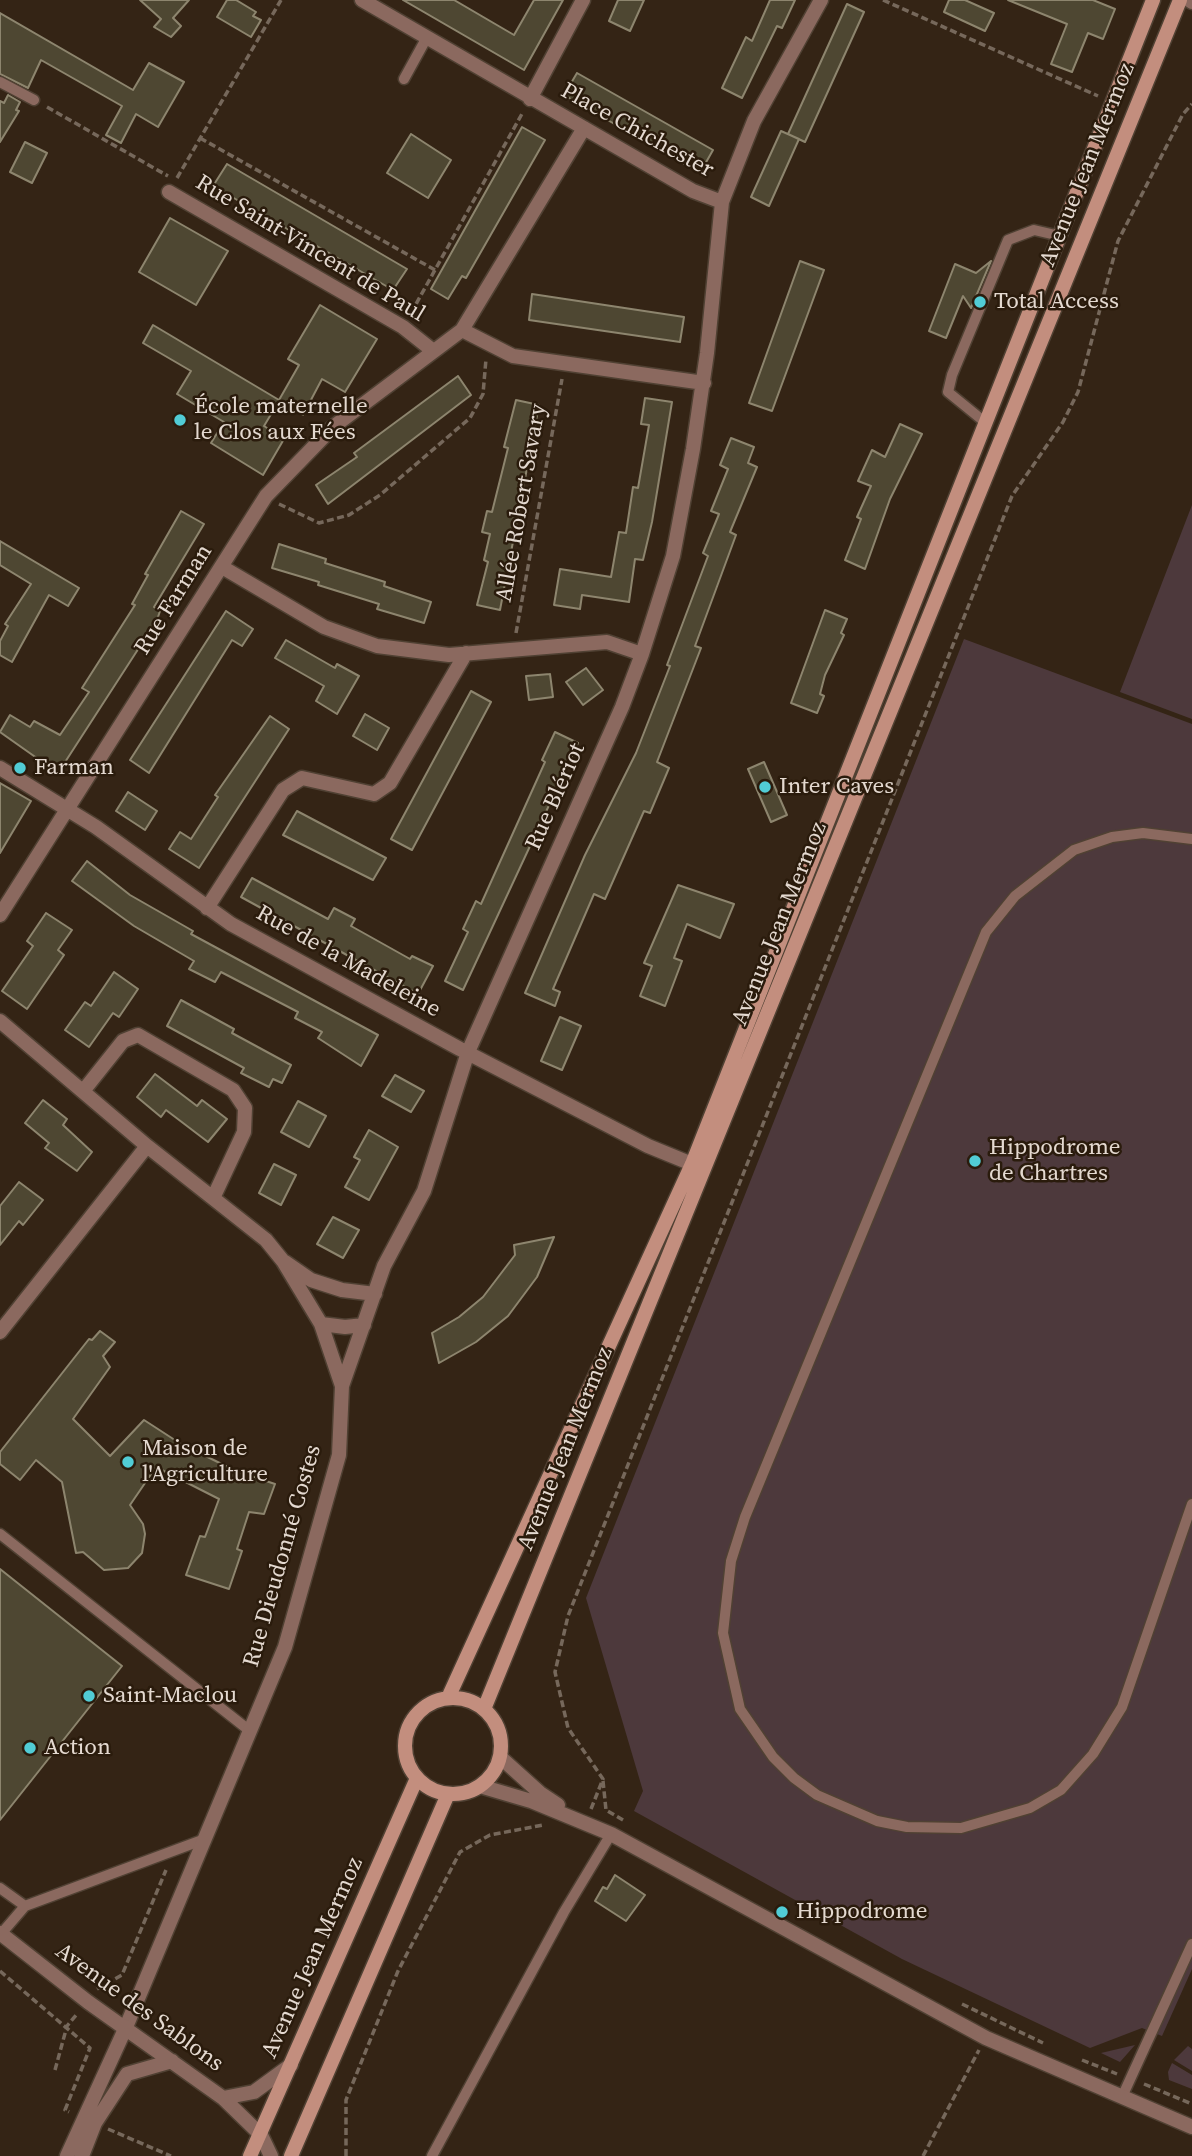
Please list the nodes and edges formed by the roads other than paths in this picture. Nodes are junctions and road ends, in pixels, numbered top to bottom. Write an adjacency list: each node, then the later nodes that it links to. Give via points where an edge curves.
1 (362, 0): 6 (street, Place Chichester)
2 (583, 0): 9 (street)
3 (821, 0): 13 (street, Rue Blériot, via 754,121)
4 (1153, 0): 14 (main road, Avenue Jean Mermoz)
5 (1180, 0): 42 (main road, Avenue Jean Mermoz)
6 (426, 40): 7 (lane); 9 (street, Place Chichester)
7 (404, 79)
8 (0, 82): 10 (lane)
9 (530, 99): 11 (street, Place Chichester)
10 (34, 100)
11 (584, 128): 13 (street, Place Chichester, via 693,191); 15 (street)
12 (169, 192): 16 (street, Rue Saint-Vincent de Paul, via 403,327)
13 (722, 202): 17 (street, Rue Blériot)
14 (1060, 236): 18 (main road, Avenue Jean Mermoz); 18 (lane, via 1034,230 1008,240 952,374 948,392)
15 (462, 330): 16 (street, Rue Saint-Vincent de Paul); 17 (street, via 513,356)
16 (432, 350): 19 (street, Rue Farman, via 333,427 266,496)
17 (704, 383): 21 (street, Rue Blériot, via 673,556)
18 (986, 423): 31 (main road, Avenue Jean Mermoz)
19 (222, 567): 20 (street, via 324,627 377,646); 23 (street, Rue Farman)
20 (466, 653): 21 (street, via 607,642); 25 (street, via 390,783 374,794 302,778 283,790)
21 (642, 654): 28 (street, Rue Blériot)
22 (0, 768): 23 (street, Rue de la Madeleine)
23 (67, 809): 25 (street, Rue de la Madeleine); 26 (street, Rue Farman)
24 (1192, 839): 39 (lane, via 1143,833 1112,837 1074,850 1014,896 986,932 745,1517 731,1561 723,1633 740,1709 794,1779 827,1800 877,1821 907,1828 961,1828 1030,1808 1061,1790 1122,1707)
25 (207, 908): 28 (street, Rue de la Madeleine)
26 (0, 915)
27 (0, 1021): 29 (street, Rue Dieudonné Costes)
28 (468, 1052): 31 (street, Rue de la Madeleine, via 648,1146); 34 (street, Rue Blériot, via 424,1191 384,1266)
29 (84, 1090): 30 (street, Rue Dieudonné Costes); 32 (street, via 123,1041 138,1035 233,1090 246,1108 244,1132)
30 (147, 1146): 32 (street, Rue Dieudonné Costes); 37 (street)
31 (692, 1164): 41 (main road, Avenue Jean Mermoz)
32 (214, 1196): 33 (street, Rue Dieudonné Costes, via 266,1240)
33 (282, 1261): 34 (street, Rue Dieudonné Costes, via 311,1279 342,1290); 35 (street, Rue Dieudonné Costes)
34 (375, 1294): 36 (street, Rue Blériot)
35 (321, 1324): 36 (street); 38 (street, Rue Dieudonné Costes)
36 (364, 1325): 38 (street, Rue Blériot)
37 (0, 1332)
38 (342, 1386): 43 (street, Rue Dieudonné Costes, via 339,1455 285,1647)
39 (1192, 1504)
40 (0, 1534): 43 (lane)
41 (448, 1698): 42 (main road, via 461,1698); 45 (main road, via 421,1710 406,1736 405,1751)
42 (484, 1709): 44 (main road, via 499,1730)
43 (250, 1731): 50 (street, Rue Dieudonné Costes)
44 (500, 1757): 46 (main road); 48 (street, via 540,1793)
45 (417, 1778): 47 (main road); 57 (main road, Avenue Jean Mermoz)
46 (480, 1786): 47 (main road); 48 (street)
47 (448, 1794): 67 (main road)
48 (585, 1823): 49 (street)
49 (611, 1834): 58 (street, via 986,2038); 68 (lane)
50 (205, 1839): 52 (lane); 55 (street, Rue Dieudonné Costes)
51 (0, 1888): 52 (lane)
52 (24, 1906): 53 (lane)
53 (1, 1934): 55 (street, Avenue des Sablons)
54 (1192, 1944): 58 (lane)
55 (126, 2027): 56 (street, Avenue des Sablons); 60 (street, Rue Dieudonné Costes)
56 (172, 2061): 59 (street, Avenue des Sablons); 60 (street, via 127,2074)
57 (291, 2066): 59 (street, Avenue des Sablons, via 254,2092); 62 (main road, Avenue Jean Mermoz)
58 (1122, 2097): 61 (street)
59 (223, 2098): 62 (street)
60 (88, 2120): 63 (street); 64 (street)
61 (1192, 2127)
62 (261, 2134): 65 (main road, Avenue Jean Mermoz); 66 (street)
63 (67, 2156)
64 (82, 2156)
65 (250, 2156)
66 (271, 2156)
67 (291, 2156)
68 (432, 2156)

